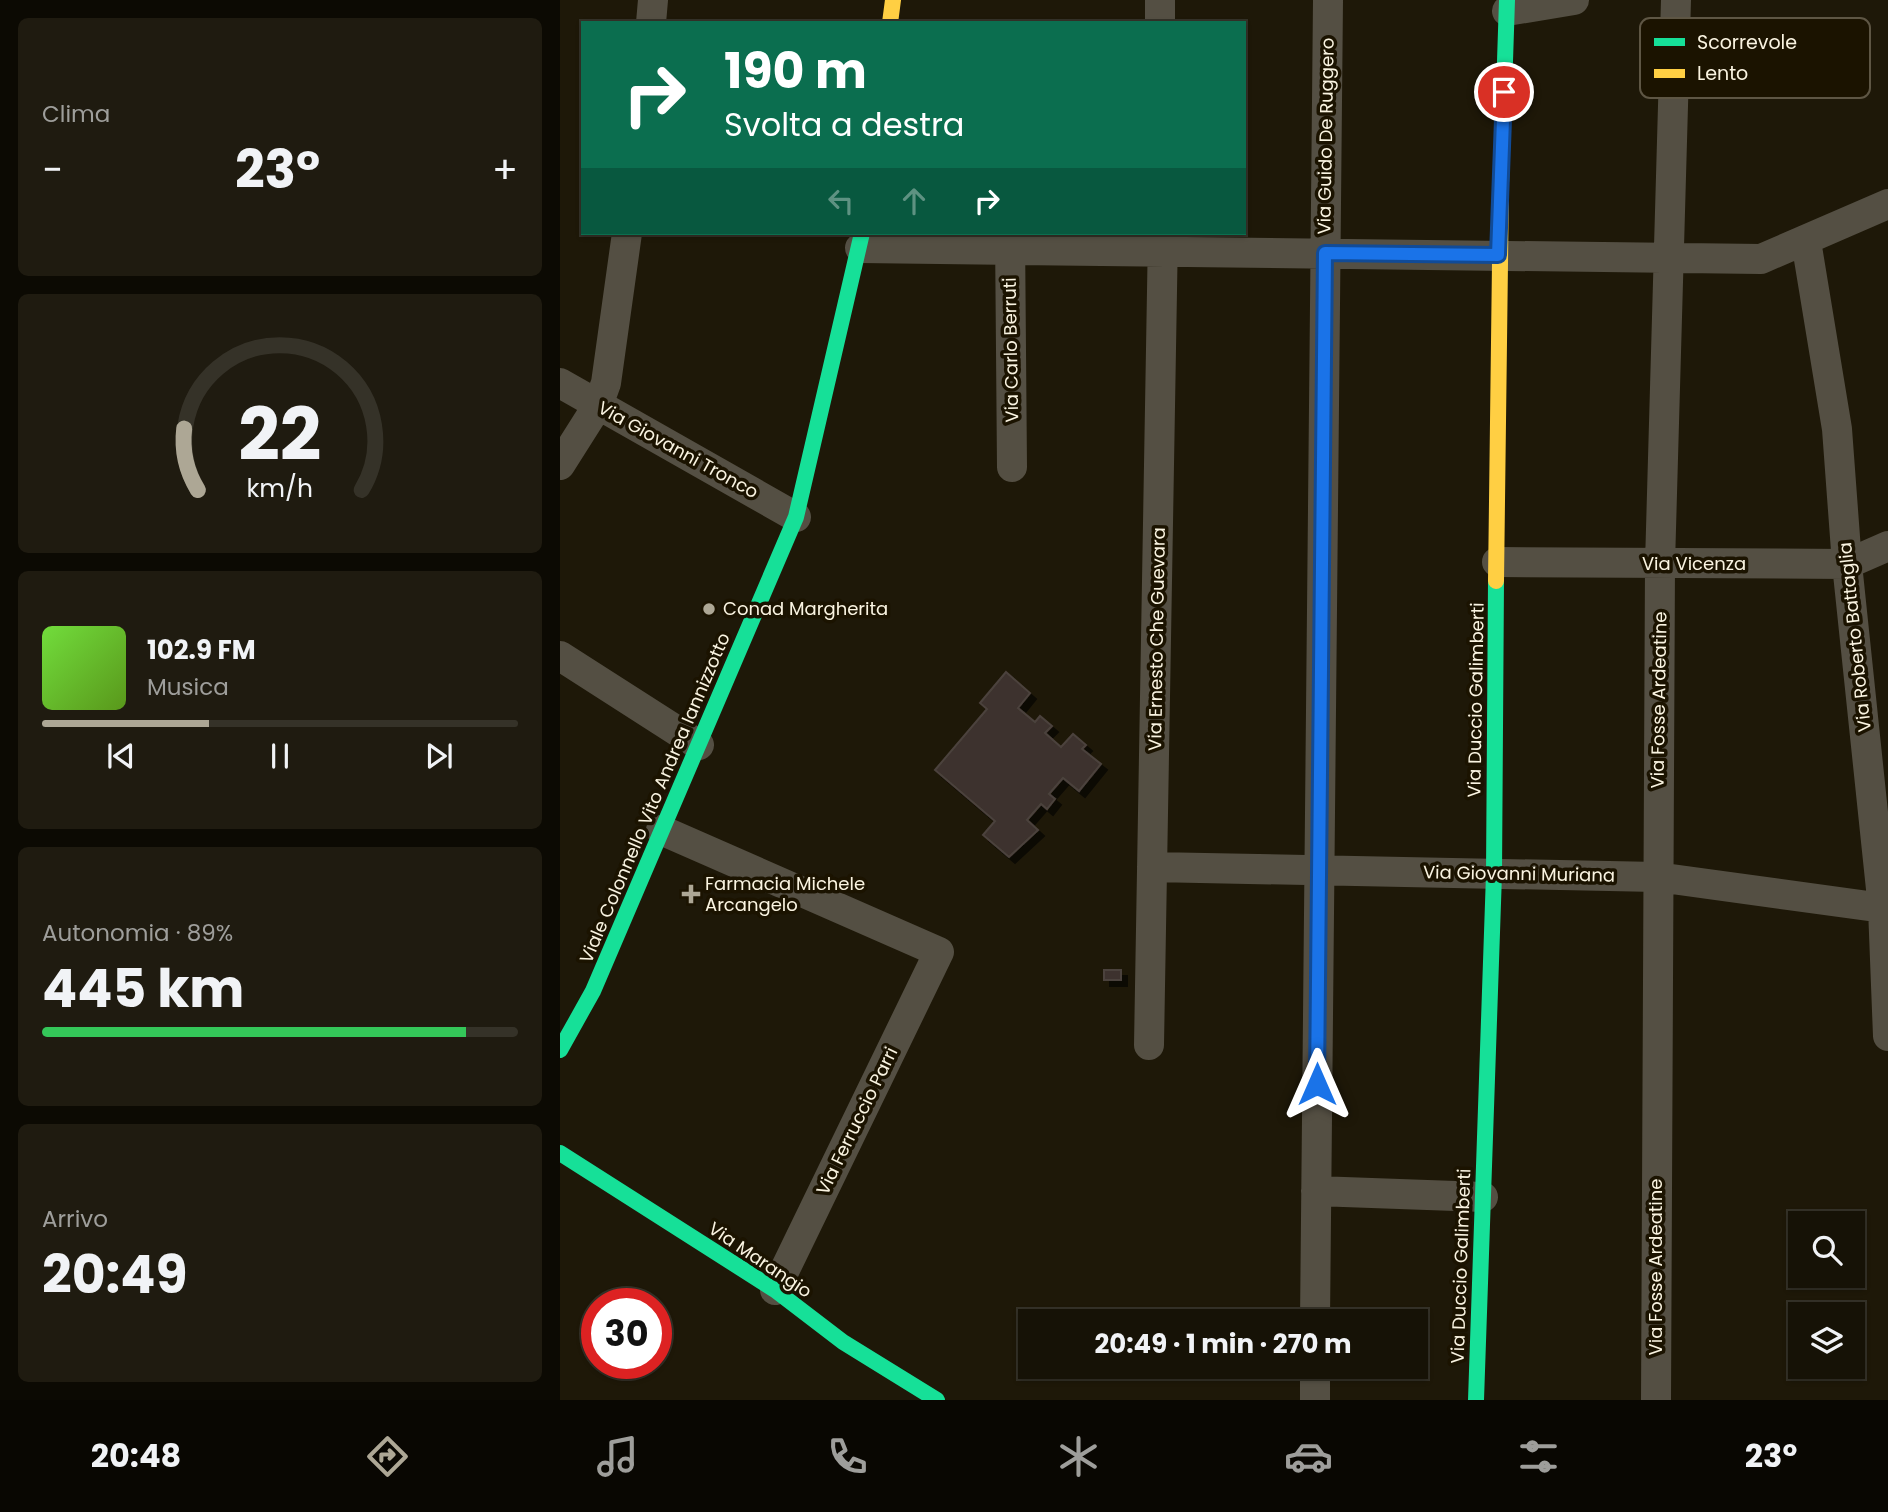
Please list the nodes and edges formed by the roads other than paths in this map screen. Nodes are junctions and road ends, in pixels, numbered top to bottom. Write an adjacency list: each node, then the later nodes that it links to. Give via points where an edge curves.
1 (653, 0): 9 (street)
2 (892, 0): 10 (street)
3 (1160, 0): 11 (street)
4 (1328, 0): 19 (street, Via Guido De Ruggero)
5 (1574, 0): 7 (street)
6 (1676, 0): 8 (street, Via Fosse Ardeatine)
7 (1507, 6): 20 (street, Via Duccio Galimberti)
8 (1676, 18)
9 (651, 21)
10 (890, 21)
11 (1160, 21)
12 (1674, 98): 21 (street, Via Fosse Ardeatine)
13 (1888, 204): 16 (street)
14 (627, 235): 23 (street, via 606,383)
15 (861, 241): 17 (street); 26 (street, Viale Colonnello Vito Andrea Iannizzotto)
16 (1805, 241): 21 (street, via 1761,259); 30 (street, Via Roberto Battaglia, via 1837,429)
17 (1010, 242): 18 (street); 25 (street, Via Carlo Berruti)
18 (1164, 243): 19 (street); 34 (street, Via Ernesto Che Guevara)
19 (1325, 253): 20 (street); 35 (street, Via Guido De Ruggero)
20 (1498, 255): 21 (street); 28 (street, Via Duccio Galimberti)
21 (1670, 259): 29 (street, Via Fosse Ardeatine)
22 (560, 383): 23 (street, Via Giovanni Tronco)
23 (598, 405): 24 (street); 26 (street, Via Giovanni Tronco)
24 (560, 465)
25 (1012, 467)
26 (796, 517): 32 (street, Viale Colonnello Vito Andrea Iannizzotto)
27 (1888, 546): 30 (street, Via Vicenza)
28 (1497, 562): 29 (street, Via Vicenza); 36 (street, Via Duccio Galimberti)
29 (1660, 564): 30 (street, Via Vicenza); 37 (street, Via Fosse Ardeatine)
30 (1847, 564): 38 (street, Via Roberto Battaglia)
31 (560, 656): 32 (street)
32 (699, 745): 33 (street, Viale Colonnello Vito Andrea Iannizzotto)
33 (662, 830): 41 (street, Viale Colonnello Vito Andrea Iannizzotto, via 593,991); 45 (street, Via Ferruccio Parri, via 939,952)
34 (1152, 867): 35 (street, Via Giovanni Muriana); 40 (street, Via Ernesto Che Guevara)
35 (1318, 870): 36 (street, Via Giovanni Muriana); 43 (street, Via Guido De Ruggero)
36 (1494, 874): 37 (street, Via Giovanni Muriana); 44 (street, Via Duccio Galimberti)
37 (1657, 877): 38 (street, Via Giovanni Muriana); 51 (street, Via Fosse Ardeatine)
38 (1883, 908): 39 (street, Via Roberto Battaglia)
39 (1888, 1036)
40 (1149, 1045)
41 (560, 1050)
42 (560, 1153): 45 (street, Via Marangio)
43 (1316, 1191): 44 (street); 46 (street, Via Guido De Ruggero)
44 (1483, 1197): 50 (street, Via Duccio Galimberti)
45 (775, 1290): 48 (street, Via Marangio, via 843,1342)
46 (1315, 1309)
47 (1315, 1379): 49 (street)
48 (937, 1400)
49 (1315, 1400)
50 (1476, 1400)
51 (1656, 1400)

